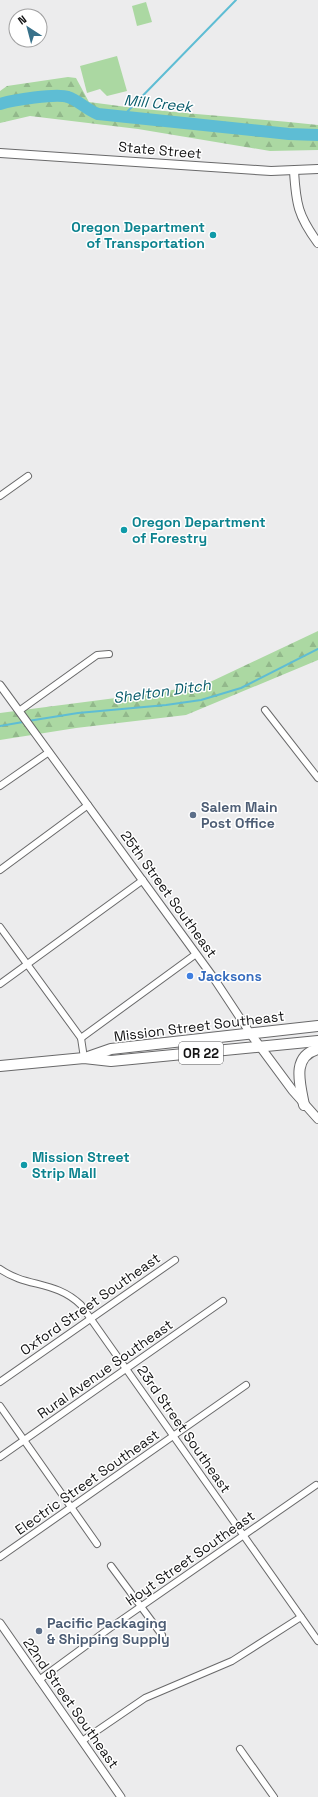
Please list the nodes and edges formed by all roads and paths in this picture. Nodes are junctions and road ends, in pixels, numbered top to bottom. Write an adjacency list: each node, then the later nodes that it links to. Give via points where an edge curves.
1 (0, 153): 3 (main road, State Street)
2 (318, 169): 3 (main road, State Street)
3 (294, 171): 4 (main road, via 299,210 303,222)
4 (318, 243)
5 (28, 476): 6 (street)
6 (0, 496)
7 (109, 654): 10 (street, via 97,655)
8 (0, 685): 10 (street, 25th Street Southeast)
9 (265, 710): 12 (street)
10 (19, 711): 11 (street, 25th Street Southeast)
11 (49, 752): 13 (street); 14 (street, 25th Street Southeast)
12 (318, 778)
13 (0, 786)
14 (88, 805): 15 (street); 16 (street, 25th Street Southeast)
15 (0, 870)
16 (143, 880): 18 (street, 25th Street Southeast); 19 (street)
17 (0, 927): 19 (street)
18 (196, 954): 22 (street, 25th Street Southeast); 23 (street)
19 (27, 964): 20 (street); 23 (street)
20 (0, 984)
21 (318, 1026): 22 (highway, Mission Street Southeast / OR 22)
22 (250, 1033): 25 (main road, 25th Street Southeast); 27 (highway, Mission Street Southeast / OR 22, via 111,1049)
23 (81, 1038): 27 (street)
24 (318, 1041): 25 (highway, Mission Street Southeast / OR 22)
25 (261, 1047): 27 (highway, Mission Street Southeast / OR 22, via 111,1061); 29 (main road, 25th Street Southeast)
26 (318, 1049): 29 (highway, via 306,1054 301,1062 299,1074)
27 (84, 1058): 28 (highway, Mission Street Southeast / OR 22)
28 (0, 1066)
29 (304, 1105): 30 (main road, 25th Street Southeast)
30 (318, 1119)
31 (175, 1260): 34 (street, Oxford Street Southeast)
32 (0, 1269): 34 (street, 23rd Street Southeast, via 13,1276 46,1284 66,1293 81,1305)
33 (223, 1301): 35 (street, Rural Avenue Southeast)
34 (91, 1318): 35 (street, 23rd Street Southeast); 36 (street, Oxford Street Southeast)
35 (127, 1369): 39 (street, 23rd Street Southeast); 40 (street, Rural Avenue Southeast)
36 (0, 1382)
37 (246, 1385): 39 (street, Electric Street Southeast)
38 (0, 1406): 40 (street)
39 (174, 1436): 43 (street, Electric Street Southeast); 44 (street, 23rd Street Southeast)
40 (24, 1440): 41 (street, Rural Avenue Southeast); 43 (street)
41 (0, 1456)
42 (316, 1484): 44 (street, Hoyt Street Southeast)
43 (71, 1507): 45 (street); 46 (street, Electric Street Southeast)
44 (244, 1534): 48 (street, Hoyt Street Southeast); 49 (street, 23rd Street Southeast)
45 (97, 1544)
46 (0, 1557)
47 (111, 1566): 48 (street)
48 (142, 1606): 51 (street); 53 (street, Hoyt Street Southeast)
49 (301, 1617): 52 (street, 23rd Street Southeast); 54 (street, via 232,1662 145,1698)
50 (0, 1623): 53 (street, 22nd Street Southeast)
51 (162, 1635)
52 (318, 1641)
53 (40, 1680): 54 (street, 22nd Street Southeast)
54 (82, 1741): 56 (street, 22nd Street Southeast)
55 (240, 1749): 57 (street)
56 (121, 1797)
57 (274, 1797)

